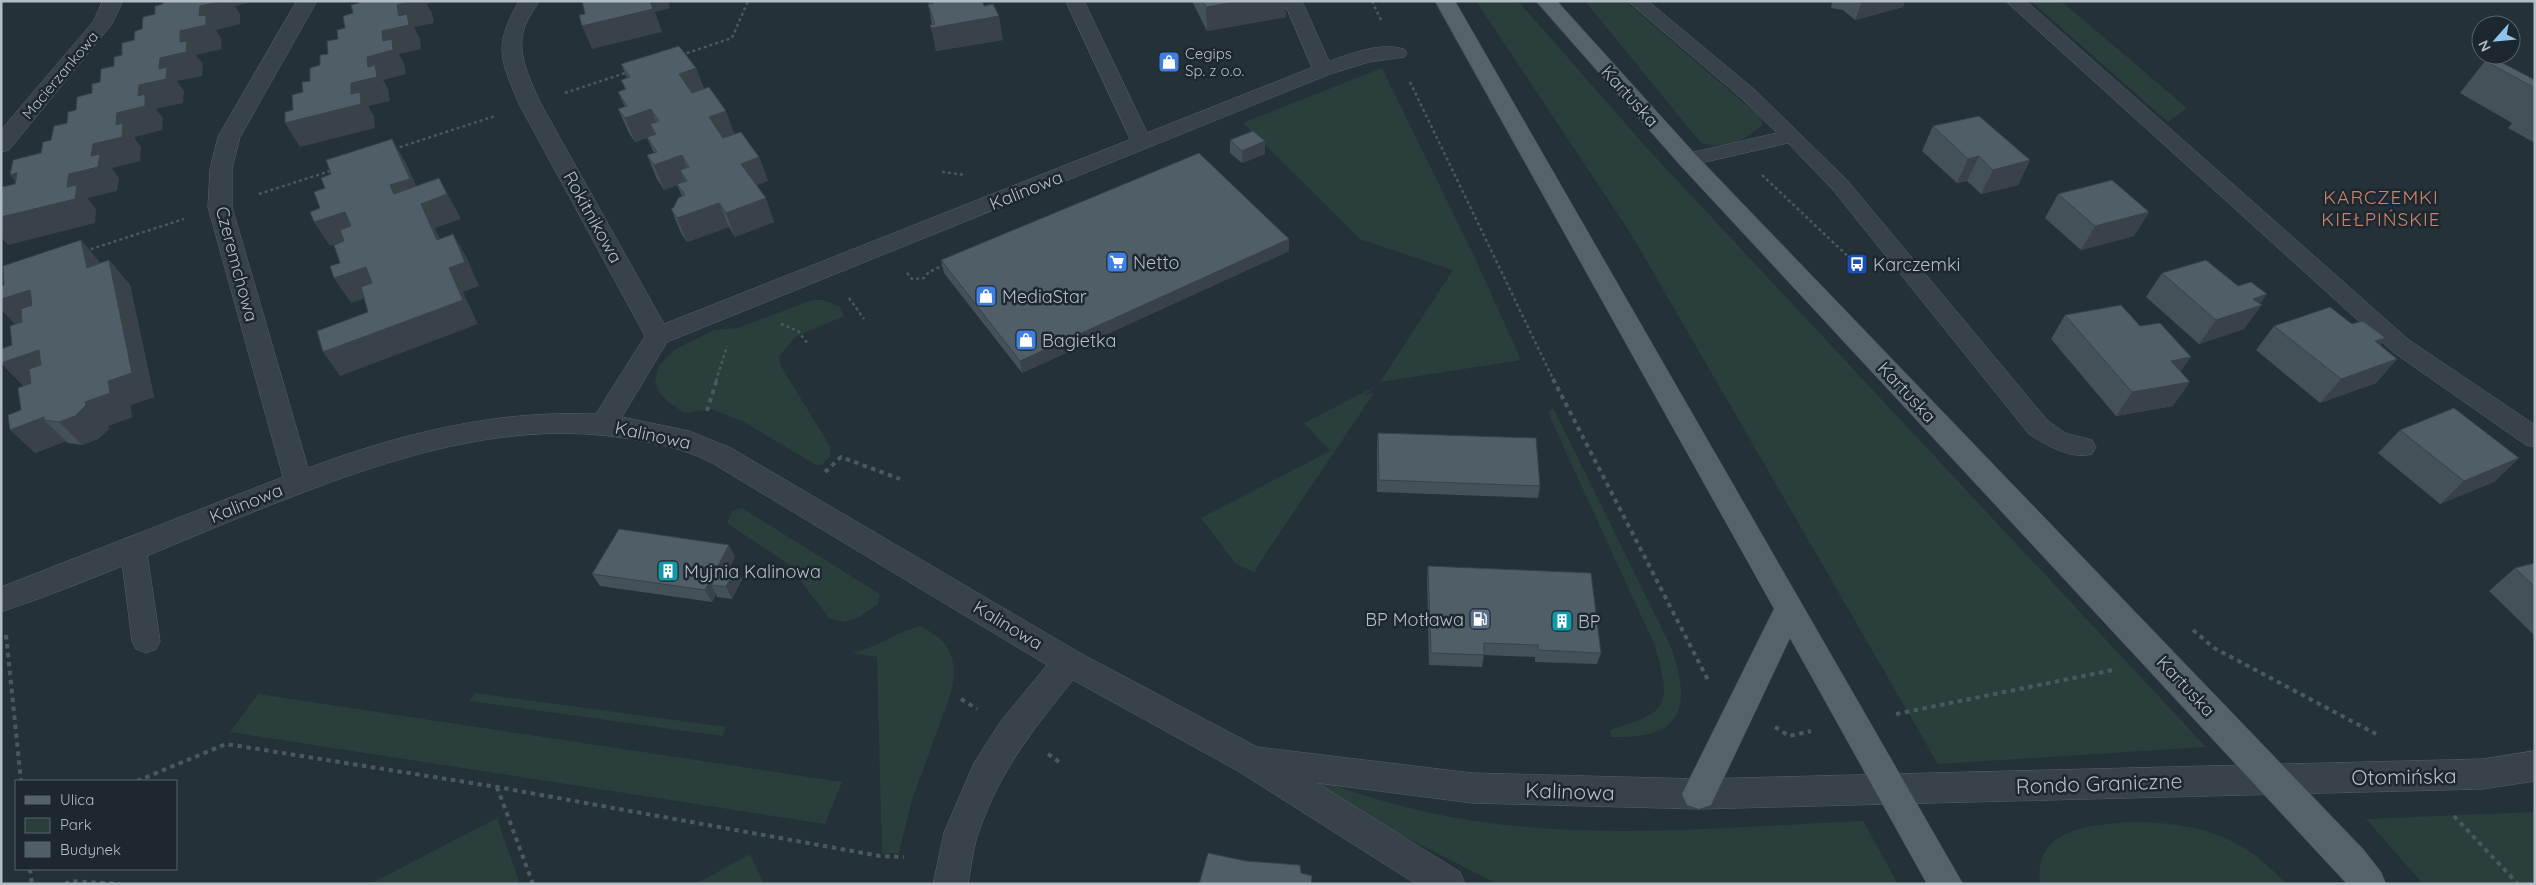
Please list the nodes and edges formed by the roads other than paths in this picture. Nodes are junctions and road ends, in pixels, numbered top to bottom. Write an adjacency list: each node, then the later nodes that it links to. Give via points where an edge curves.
1 (112, 1): 14 (street, Macierzankowa, via 102,24)
2 (307, 1): 20 (street, Czeremchowa, via 229,137 221,170 220,207)
3 (529, 1): 16 (street, Rokitnikowa, via 514,30 516,70 530,104)
4 (1075, 1): 13 (lane)
5 (1293, 1): 11 (lane)
6 (1445, 1): 23 (main road)
7 (1546, 1): 15 (main road, Kartuska)
8 (1637, 1): 12 (lane, via 1748,94)
9 (2015, 1): 18 (lane, via 2401,346)
10 (1396, 53): 11 (street, Kalinowa, via 1366,56)
11 (1323, 70): 13 (street, Kalinowa)
12 (1792, 136): 15 (lane); 19 (lane, via 1840,185 2038,427 2057,440)
13 (1142, 143): 16 (street, Kalinowa)
14 (1, 145)
15 (1688, 160): 28 (main road, Kartuska)
16 (658, 336): 17 (street)
17 (604, 424): 20 (street, Kalinowa, via 520,425 449,436 398,448); 25 (street, Kalinowa, via 643,430 704,446 831,518)
18 (2535, 438)
19 (2083, 447)
20 (298, 482): 21 (street, Kalinowa)
21 (133, 548): 22 (street, Kalinowa); 24 (lane)
22 (1, 600)
23 (1789, 608): 29 (main road); 30 (main road)
24 (146, 641)
25 (1068, 662): 26 (street, Kalinowa); 31 (street, via 1012,731 986,774 961,833)
26 (1250, 760): 30 (street, Kalinowa, via 1472,788); 32 (street, Kalinowa)
27 (2535, 766): 28 (street, Otomińska, via 2483,774)
28 (2272, 778): 29 (street, Rondo Graniczne); 34 (main road, via 2351,861)
29 (1892, 789): 30 (street, Kalinowa); 33 (main road)
30 (1699, 794)
31 (950, 884)
32 (1448, 884)
33 (1946, 884)
34 (2368, 884)

